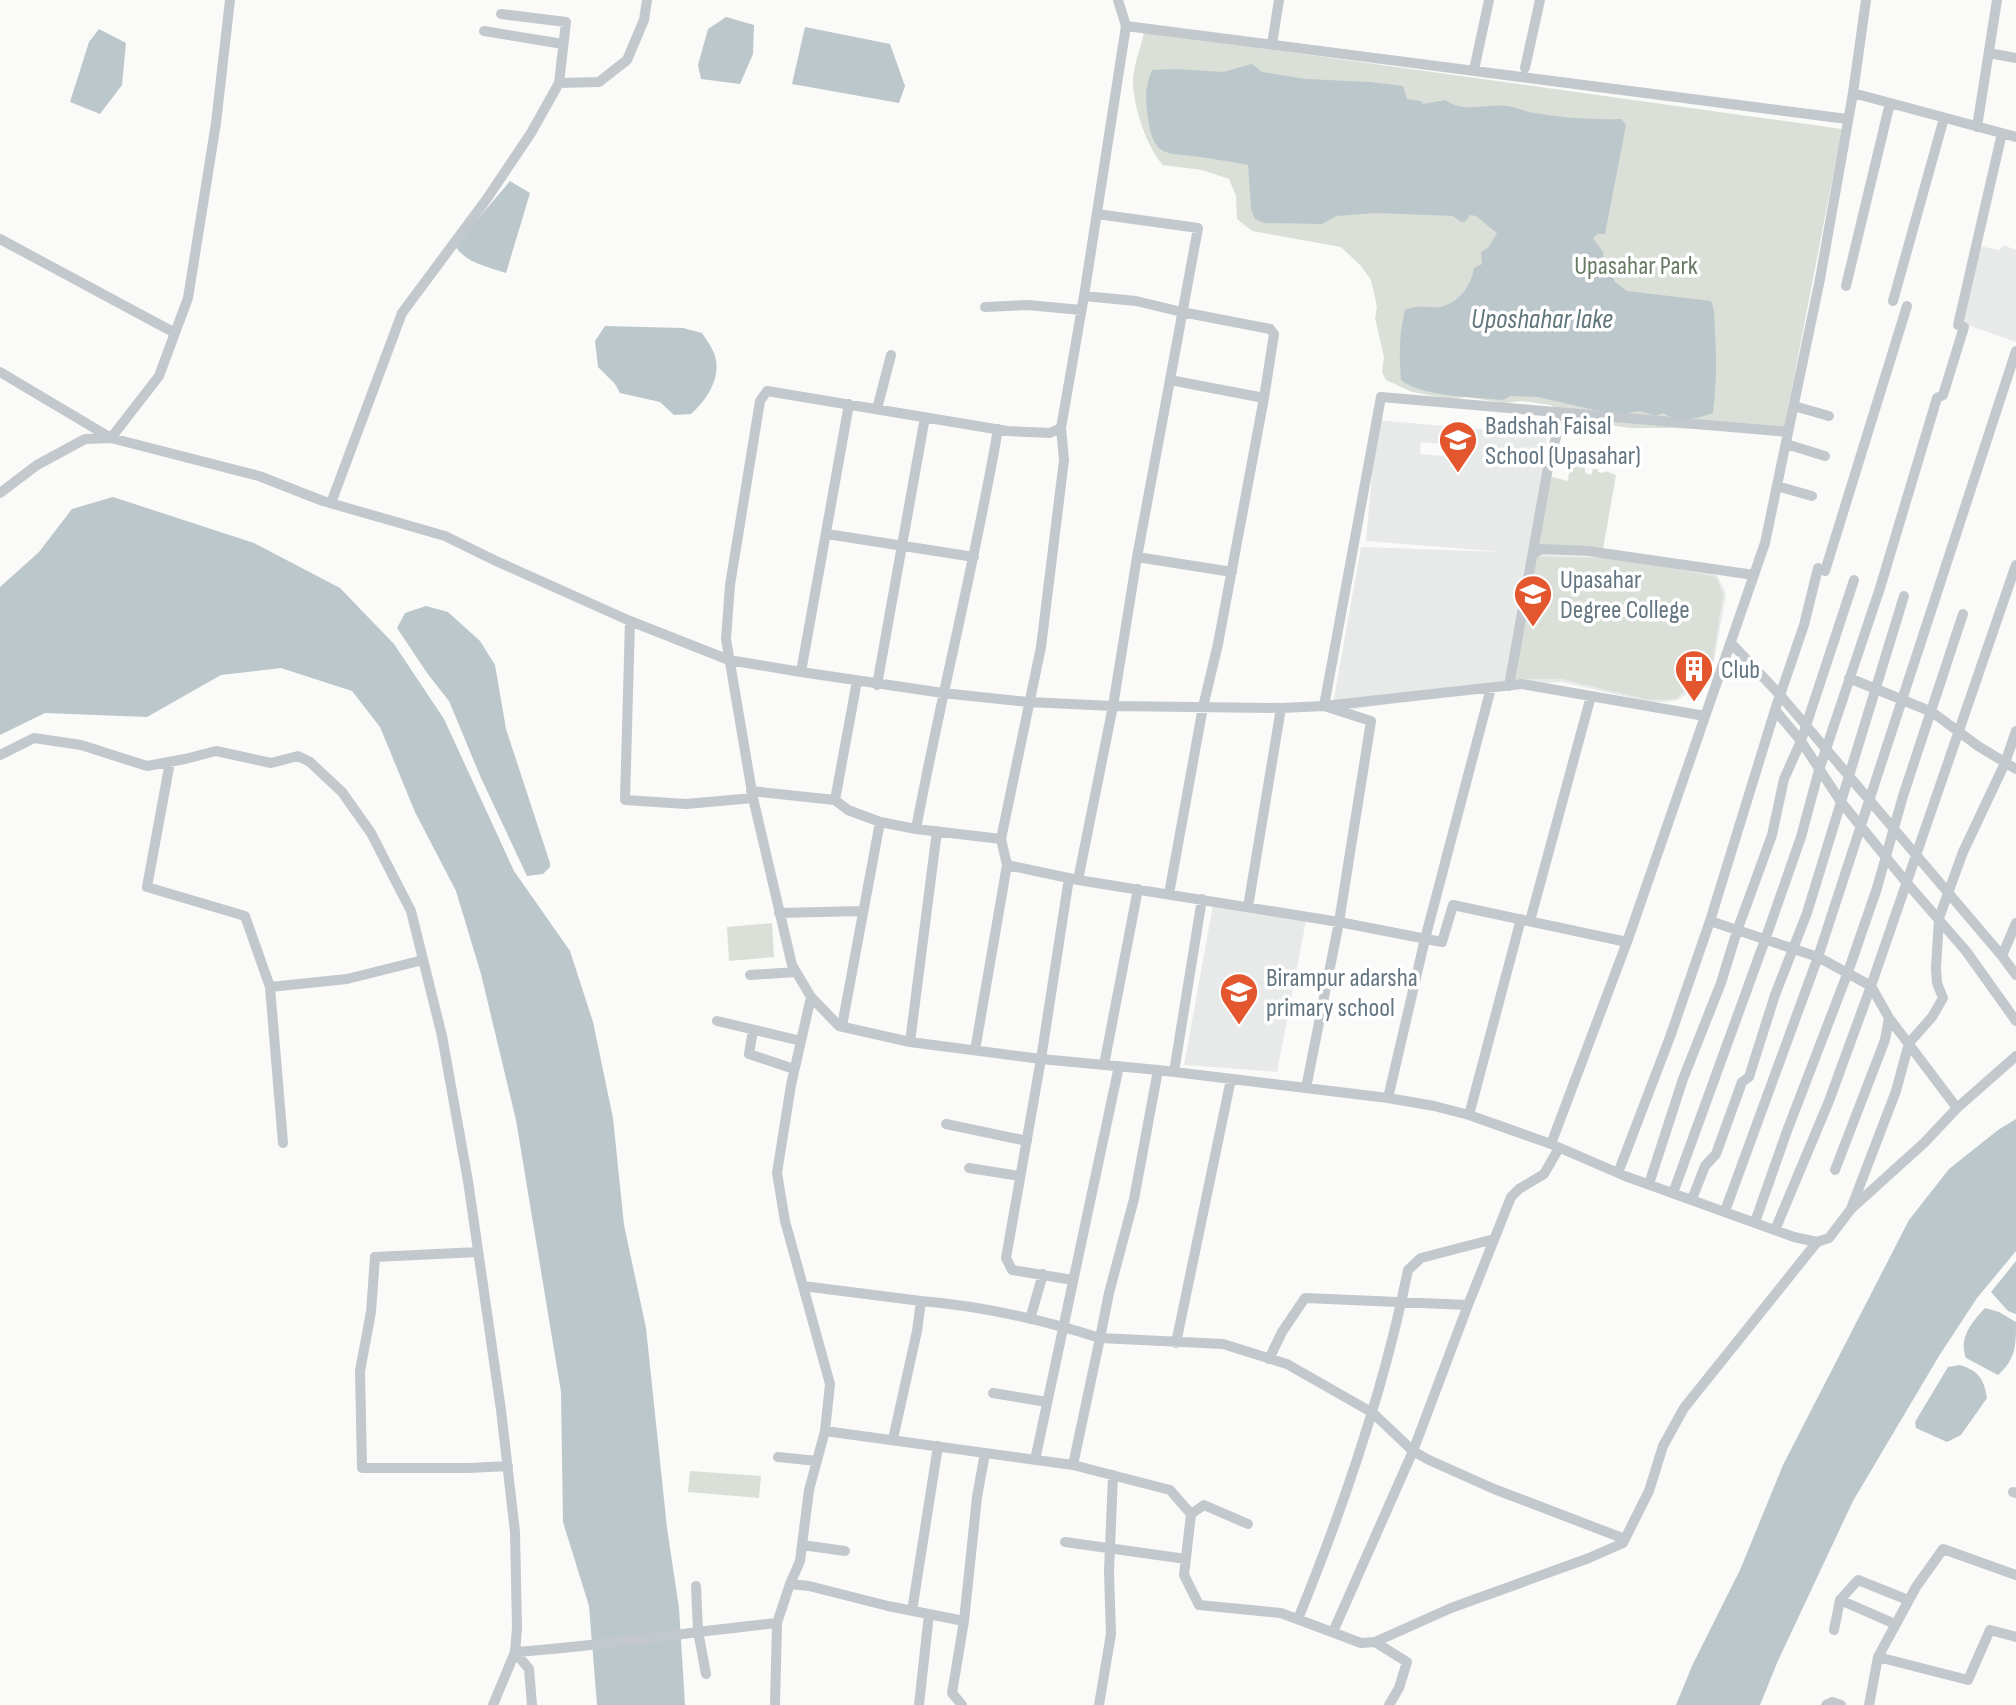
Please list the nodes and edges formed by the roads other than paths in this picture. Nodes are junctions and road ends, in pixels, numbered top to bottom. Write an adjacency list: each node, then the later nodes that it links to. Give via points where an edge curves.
1 (230, 0): 35 (street, via 188,298)
2 (647, 0): 18 (street, via 644,20 626,60 599,82)
3 (1118, 0): 10 (street)
4 (1279, 0): 13 (street)
5 (1489, 0): 17 (street)
6 (1540, 0): 16 (street)
7 (1866, 0): 19 (street)
8 (1997, 0): 14 (street)
9 (501, 14): 12 (street, via 566,22)
10 (1126, 26): 13 (street); 26 (street)
11 (485, 31): 12 (street)
12 (563, 44): 18 (street)
13 (1272, 44): 17 (street)
14 (1989, 53): 15 (street); 23 (street)
15 (2016, 58)
16 (1525, 68)
17 (1474, 70): 22 (street)
18 (559, 83): 56 (street, via 494,188 402,313)
19 (1853, 93): 20 (street); 22 (street)
20 (1890, 103): 21 (street); 28 (street)
21 (1944, 118): 23 (street); 30 (street)
22 (1847, 119): 42 (street)
23 (1977, 127): 24 (street)
24 (2002, 133): 25 (street); 72 (street, via 1943,395 1937,398)
25 (2016, 137)
26 (1097, 214): 29 (street); 34 (street, via 1198,228)
27 (0, 239): 35 (street)
28 (1846, 286)
29 (1084, 296): 33 (street); 34 (street)
30 (1893, 301)
31 (1907, 306): 79 (street)
32 (985, 307): 33 (street)
33 (1080, 310): 47 (street)
34 (1182, 312): 39 (street); 40 (street, via 1272,331)
35 (175, 333): 50 (street, via 159,376)
36 (2016, 351): 81 (street)
37 (891, 355): 43 (street)
38 (0, 372): 50 (street)
39 (1170, 380): 40 (street); 61 (street)
40 (1264, 398): 63 (street)
41 (849, 404): 43 (street); 57 (street); 70 (street, via 767,391 760,401 730,585)
42 (1794, 406): 45 (street); 49 (street)
43 (877, 409): 46 (street)
44 (1562, 412): 49 (street); 59 (street); 84 (street, via 1381,397)
45 (1829, 416)
46 (925, 417): 48 (street); 58 (street)
47 (1061, 428): 48 (street, via 1050,433); 82 (street, via 1064,460 1041,648)
48 (998, 429): 60 (street)
49 (1788, 432): 51 (street)
50 (111, 438): 54 (street, via 85,439 37,465); 56 (street, via 260,476)
51 (1786, 444): 52 (street); 53 (street)
52 (1825, 456)
53 (1777, 486): 55 (street); 64 (street)
54 (0, 493)
55 (1812, 496)
56 (331, 503): 68 (street, via 444,536)
57 (827, 534): 58 (street); 71 (street)
58 (902, 545): 60 (street); 74 (street)
59 (1533, 554): 64 (street, via 1542,549 1588,551); 75 (street)
60 (974, 557): 78 (street)
61 (1137, 557): 63 (street); 83 (street)
62 (2016, 565): 91 (street)
63 (1232, 572): 85 (street)
64 (1754, 575): 69 (street)
65 (1854, 580): 90 (street)
66 (1904, 596): 77 (street)
67 (1963, 614): 88 (street)
68 (630, 621): 70 (street); 101 (street, via 625,800 686,804)
69 (1731, 643): 79 (street); 89 (street)
70 (729, 660): 71 (street); 101 (street)
71 (801, 672): 73 (street)
72 (1849, 678): 77 (street); 94 (street)
73 (857, 681): 74 (street); 102 (street)
74 (877, 684): 78 (street)
75 (1509, 686): 76 (street); 80 (street, via 1522,684)
76 (1491, 688): 84 (street); 129 (street)
77 (1876, 690): 81 (street); 100 (street)
78 (943, 693): 82 (street); 108 (street)
79 (1780, 695): 87 (street); 90 (street)
80 (1591, 696): 89 (street); 124 (street)
81 (1902, 699): 88 (street); 103 (street)
82 (1028, 702): 83 (street); 110 (street)
83 (1113, 706): 85 (street); 114 (street)
84 (1324, 706): 86 (street); 126 (street, via 1371,721)
85 (1203, 707): 86 (street); 117 (street)
86 (1281, 708): 120 (street)
87 (1775, 710): 93 (street); 125 (street)
88 (1932, 712): 91 (street); 107 (street)
89 (1705, 716): 131 (street)
90 (1806, 726): 93 (street); 94 (street)
91 (1958, 729): 97 (street); 111 (street)
92 (2016, 730): 97 (street)
93 (1801, 741): 99 (street); 128 (street, via 1784,779 1772,835)
94 (1826, 749): 99 (street); 100 (street)
95 (0, 755): 96 (street, via 34,738 81,745 147,766)
96 (170, 762): 135 (street, via 216,751 271,763 298,756 310,762 342,792 371,833 411,911); 141 (street, via 147,887 245,916)
97 (2005, 763): 98 (street); 118 (street, via 1963,852)
98 (2016, 769)
99 (1819, 770): 104 (street); 130 (street)
100 (1849, 777): 103 (street); 104 (street)
101 (752, 794): 102 (street); 122 (street)
102 (835, 800): 105 (street)
103 (1870, 800): 106 (street); 107 (street)
104 (1841, 802): 106 (street); 132 (street)
105 (880, 822): 108 (street); 121 (street)
106 (1861, 827): 112 (street); 134 (street)
107 (1894, 827): 111 (street); 112 (street)
108 (916, 829): 109 (street)
109 (937, 831): 110 (street); 149 (street)
110 (1001, 839): 113 (street)
111 (1916, 853): 115 (street); 118 (street)
112 (1886, 858): 115 (street); 137 (street)
113 (1007, 865): 114 (street); 151 (street)
114 (1074, 879): 116 (street); 155 (street)
115 (1906, 882): 123 (street); 140 (street)
116 (1138, 889): 117 (street); 156 (street)
117 (1169, 894): 119 (street)
118 (1950, 894): 123 (street); 133 (street)
119 (1202, 899): 120 (street); 160 (street)
120 (1248, 907): 126 (street)
121 (862, 911): 122 (street); 146 (street)
122 (779, 913): 136 (street)
123 (1939, 918): 145 (street); 150 (street, via 1936,968 1943,998)
124 (1525, 920): 129 (street, via 1453,905 1442,942); 131 (street); 165 (street)
125 (1710, 921): 128 (street); 172 (street)
126 (1339, 922): 129 (street); 162 (street)
127 (2016, 923): 133 (street)
128 (1737, 931): 130 (street); 174 (street)
129 (1425, 939): 163 (street)
130 (1765, 940): 132 (street); 175 (street)
131 (1627, 942): 169 (street)
132 (1793, 950): 134 (street); 176 (street, via 1749,1076 1742,1082 1716,1154 1705,1166)
133 (2002, 956): 139 (street)
134 (1818, 957): 137 (street); 178 (street)
135 (423, 960): 141 (street, via 347,979); 183 (street, via 442,1036)
136 (796, 972): 138 (street); 142 (street)
137 (1848, 972): 140 (street); 179 (street)
138 (750, 975)
139 (2016, 975)
140 (1871, 986): 143 (street); 180 (street)
141 (270, 987): 168 (street)
142 (811, 997): 146 (street); 148 (street)
143 (1889, 1018): 150 (street); 171 (street, via 1885,1040)
144 (717, 1021): 147 (street)
145 (2016, 1021)
146 (842, 1026): 149 (street)
147 (753, 1030): 148 (street); 152 (street)
148 (801, 1041): 158 (street)
149 (910, 1042): 151 (street)
150 (1909, 1043): 164 (street); 177 (street, via 1896,1091)
151 (975, 1051): 155 (street)
152 (749, 1054): 154 (street); 158 (street)
153 (2016, 1056): 164 (street)
154 (737, 1059)
155 (1041, 1059): 156 (street); 167 (street)
156 (1104, 1065): 157 (street)
157 (1119, 1066): 159 (street); 185 (street)
158 (794, 1069): 186 (street, via 777,1173)
159 (1158, 1070): 160 (street); 192 (street, via 1134,1199)
160 (1174, 1072): 161 (street)
161 (1231, 1079): 162 (street); 193 (street)
162 (1307, 1088): 163 (street)
163 (1388, 1098): 165 (street)
164 (1957, 1108): 177 (street)
165 (1469, 1115): 169 (street)
166 (946, 1125): 167 (street)
167 (1027, 1141): 173 (street)
168 (283, 1143)
169 (1555, 1146): 172 (street); 181 (street, via 1544,1174 1511,1197)
170 (970, 1168): 173 (street)
171 (1835, 1170)
172 (1618, 1173): 174 (street)
173 (1020, 1176): 184 (street, via 1006,1258 1012,1270)
174 (1649, 1184): 175 (street)
175 (1673, 1193): 176 (street)
176 (1692, 1199): 178 (street)
177 (1851, 1209): 182 (street, via 1829,1238)
178 (1725, 1211): 179 (street)
179 (1755, 1223): 180 (street)
180 (1775, 1230): 182 (street)
181 (1494, 1239): 188 (street, via 1421,1258 1408,1270); 189 (street)
182 (1817, 1242): 211 (street, via 1685,1408 1663,1446 1649,1491)
183 (478, 1252): 207 (street); 207 (street, via 375,1257 372,1312 360,1371 362,1468)
184 (1043, 1274): 185 (street); 190 (street)
185 (1073, 1280): 191 (street)
186 (803, 1286): 187 (street); 198 (street, via 830,1384)
187 (921, 1301): 190 (street); 199 (street)
188 (1402, 1304): 189 (street); 194 (street, via 1305,1298); 197 (street)
189 (1468, 1305): 201 (street)
190 (1030, 1319): 191 (street)
191 (1063, 1327): 192 (street); 196 (street)
192 (1100, 1338): 193 (street); 206 (street)
193 (1176, 1343): 194 (street, via 1223,1345)
194 (1269, 1359): 197 (street, via 1287,1364)
195 (993, 1393): 196 (street)
196 (1047, 1402): 204 (street)
197 (1373, 1413): 201 (street); 224 (street, via 1332,1536)
198 (825, 1431): 199 (street); 205 (street)
199 (892, 1439): 200 (street)
200 (938, 1446): 202 (street); 222 (street)
201 (1413, 1451): 211 (street, via 1494,1489); 230 (street)
202 (985, 1453): 204 (street); 225 (street)
203 (778, 1457): 205 (street)
204 (1035, 1460): 206 (street)
205 (817, 1461): 213 (street)
206 (1073, 1465): 208 (street)
207 (508, 1466): 233 (street, via 515,1532)
208 (1113, 1475): 209 (street, via 1170,1490); 214 (street)
209 (1191, 1514): 210 (street, via 1204,1505); 216 (street)
210 (1248, 1524)
211 (1625, 1538): 232 (street, via 1590,1558 1451,1608)
212 (1065, 1542): 214 (street)
213 (802, 1545): 215 (street); 218 (street)
214 (1110, 1550): 216 (street); 241 (street, via 1111,1634)
215 (845, 1551)
216 (1186, 1559): 224 (street, via 1184,1576 1199,1605 1281,1613)
217 (2016, 1575): 221 (street, via 1943,1549)
218 (790, 1584): 222 (street); 226 (street)
219 (696, 1586): 229 (street)
220 (1840, 1600): 221 (street, via 1858,1580); 227 (street); 228 (street)
221 (1908, 1600): 227 (street)
222 (912, 1611): 223 (street)
223 (929, 1614): 225 (street); 239 (street)
224 (1298, 1619): 230 (street)
225 (964, 1621): 240 (street, via 952,1693)
226 (777, 1623): 229 (street); 238 (street)
227 (1895, 1624): 234 (street)
228 (1834, 1630)
229 (698, 1631): 233 (street); 235 (street)
230 (1333, 1632): 232 (street, via 1361,1643)
231 (2016, 1637): 234 (street, via 1990,1630 1968,1680)
232 (1375, 1642): 242 (street, via 1407,1662)
233 (515, 1652): 236 (street); 237 (street, via 529,1669)
234 (1878, 1657): 245 (street)
235 (706, 1674)
236 (493, 1705)
237 (531, 1705)
238 (775, 1705)
239 (919, 1705)
240 (962, 1705)
241 (1099, 1705)
242 (1389, 1705)
243 (1826, 1705): 244 (street)
244 (1841, 1705)
245 (1869, 1705)

